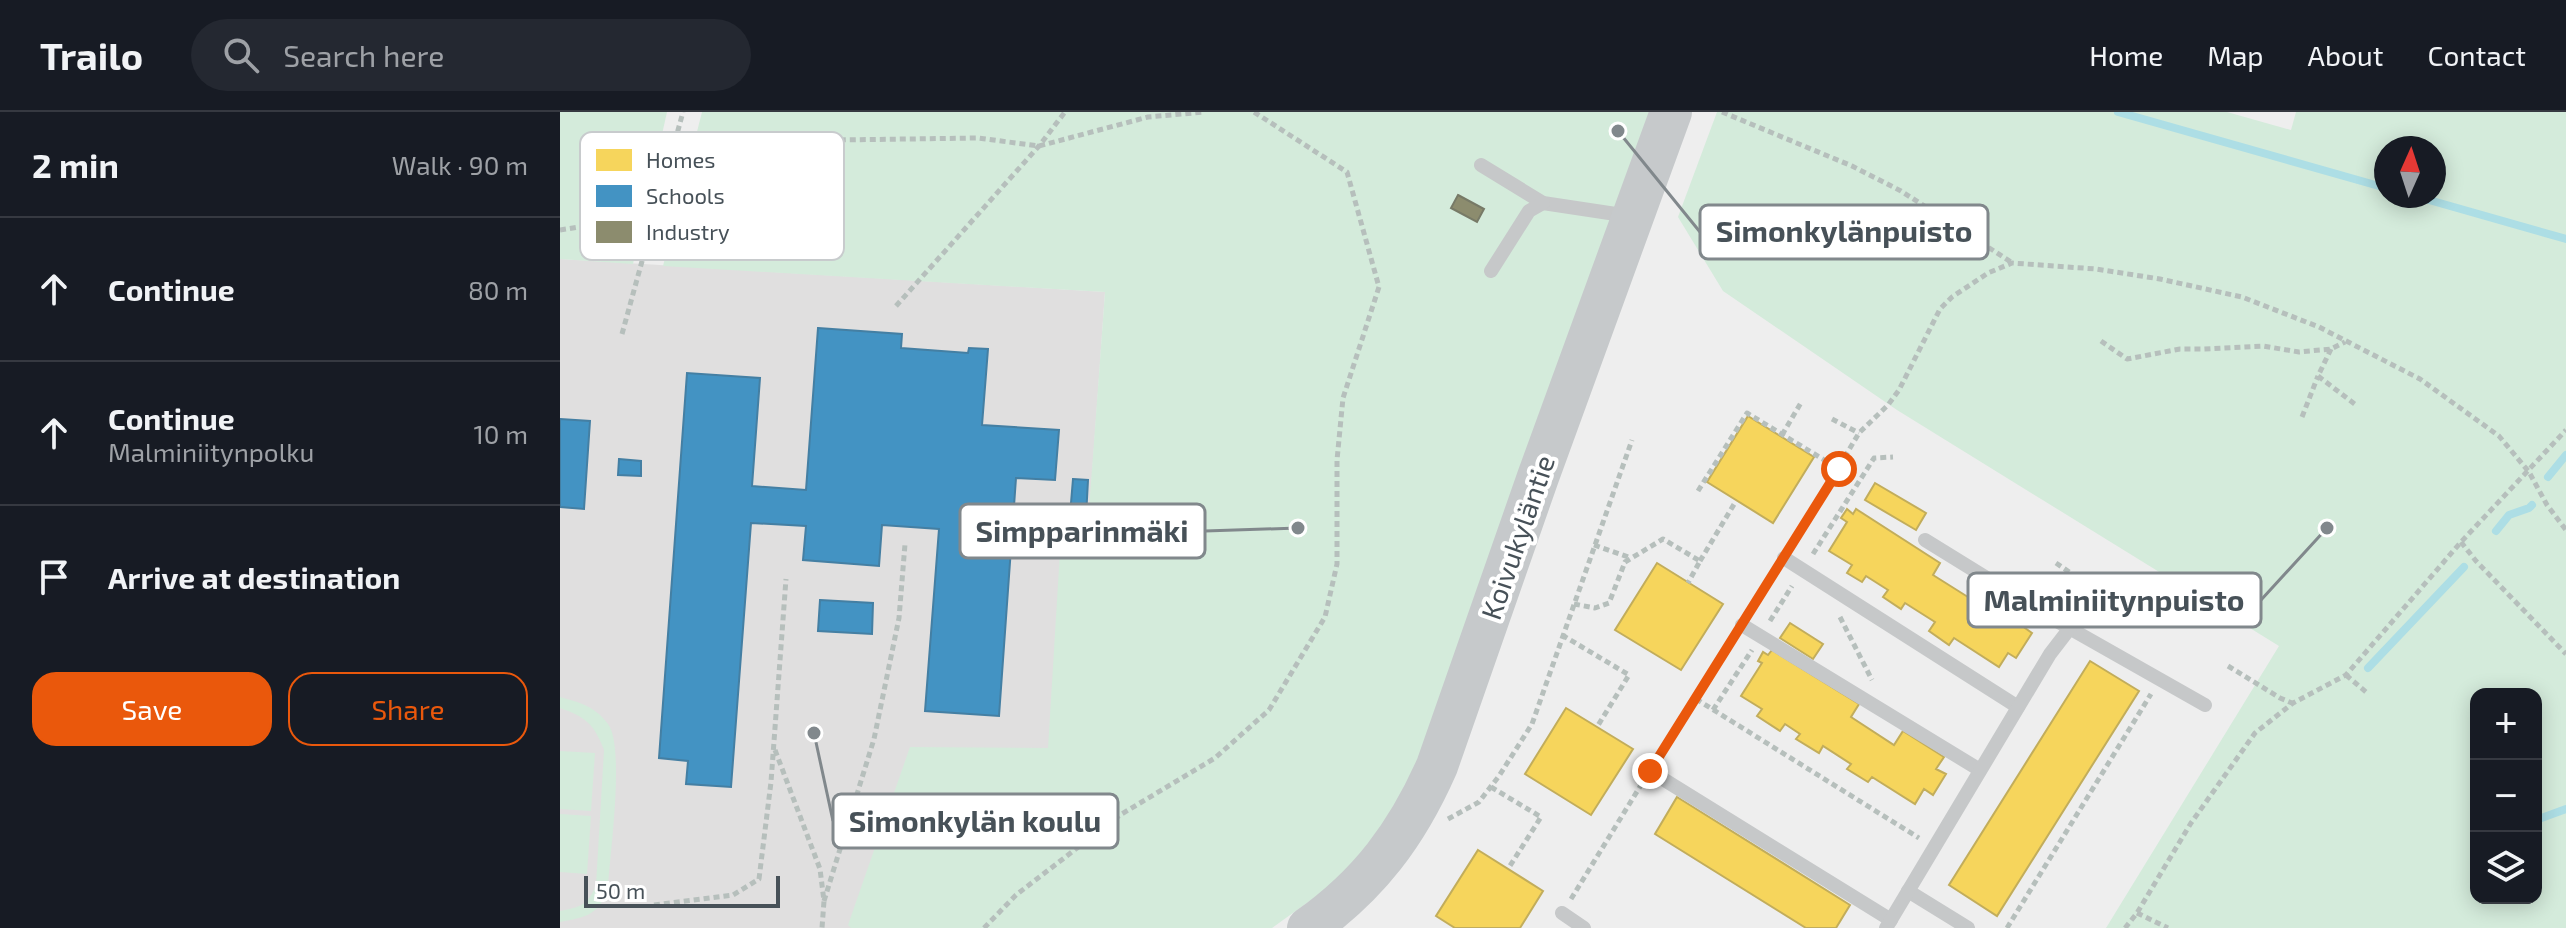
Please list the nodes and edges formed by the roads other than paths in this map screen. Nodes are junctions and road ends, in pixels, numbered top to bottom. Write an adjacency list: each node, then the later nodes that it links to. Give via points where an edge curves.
1 (1671, 112): 4 (main road, Koivukyläntie)
2 (1481, 165): 3 (lane)
3 (1543, 203): 4 (lane); 5 (lane, via 1529,211)
4 (1633, 216): 17 (main road, Koivukyläntie, via 1422,801 1382,861)
5 (1491, 271)
6 (1925, 540): 9 (lane)
7 (1784, 558): 11 (lane)
8 (1742, 625): 12 (lane)
9 (2070, 628): 10 (lane); 11 (lane)
10 (2205, 705)
11 (2018, 707): 12 (lane)
12 (1980, 770): 14 (lane)
13 (1650, 771): 16 (lane)
14 (1908, 891): 16 (lane); 19 (lane)
15 (1562, 913): 18 (lane)
16 (1888, 924)
17 (1308, 928)
18 (1584, 928)
19 (1968, 928)

